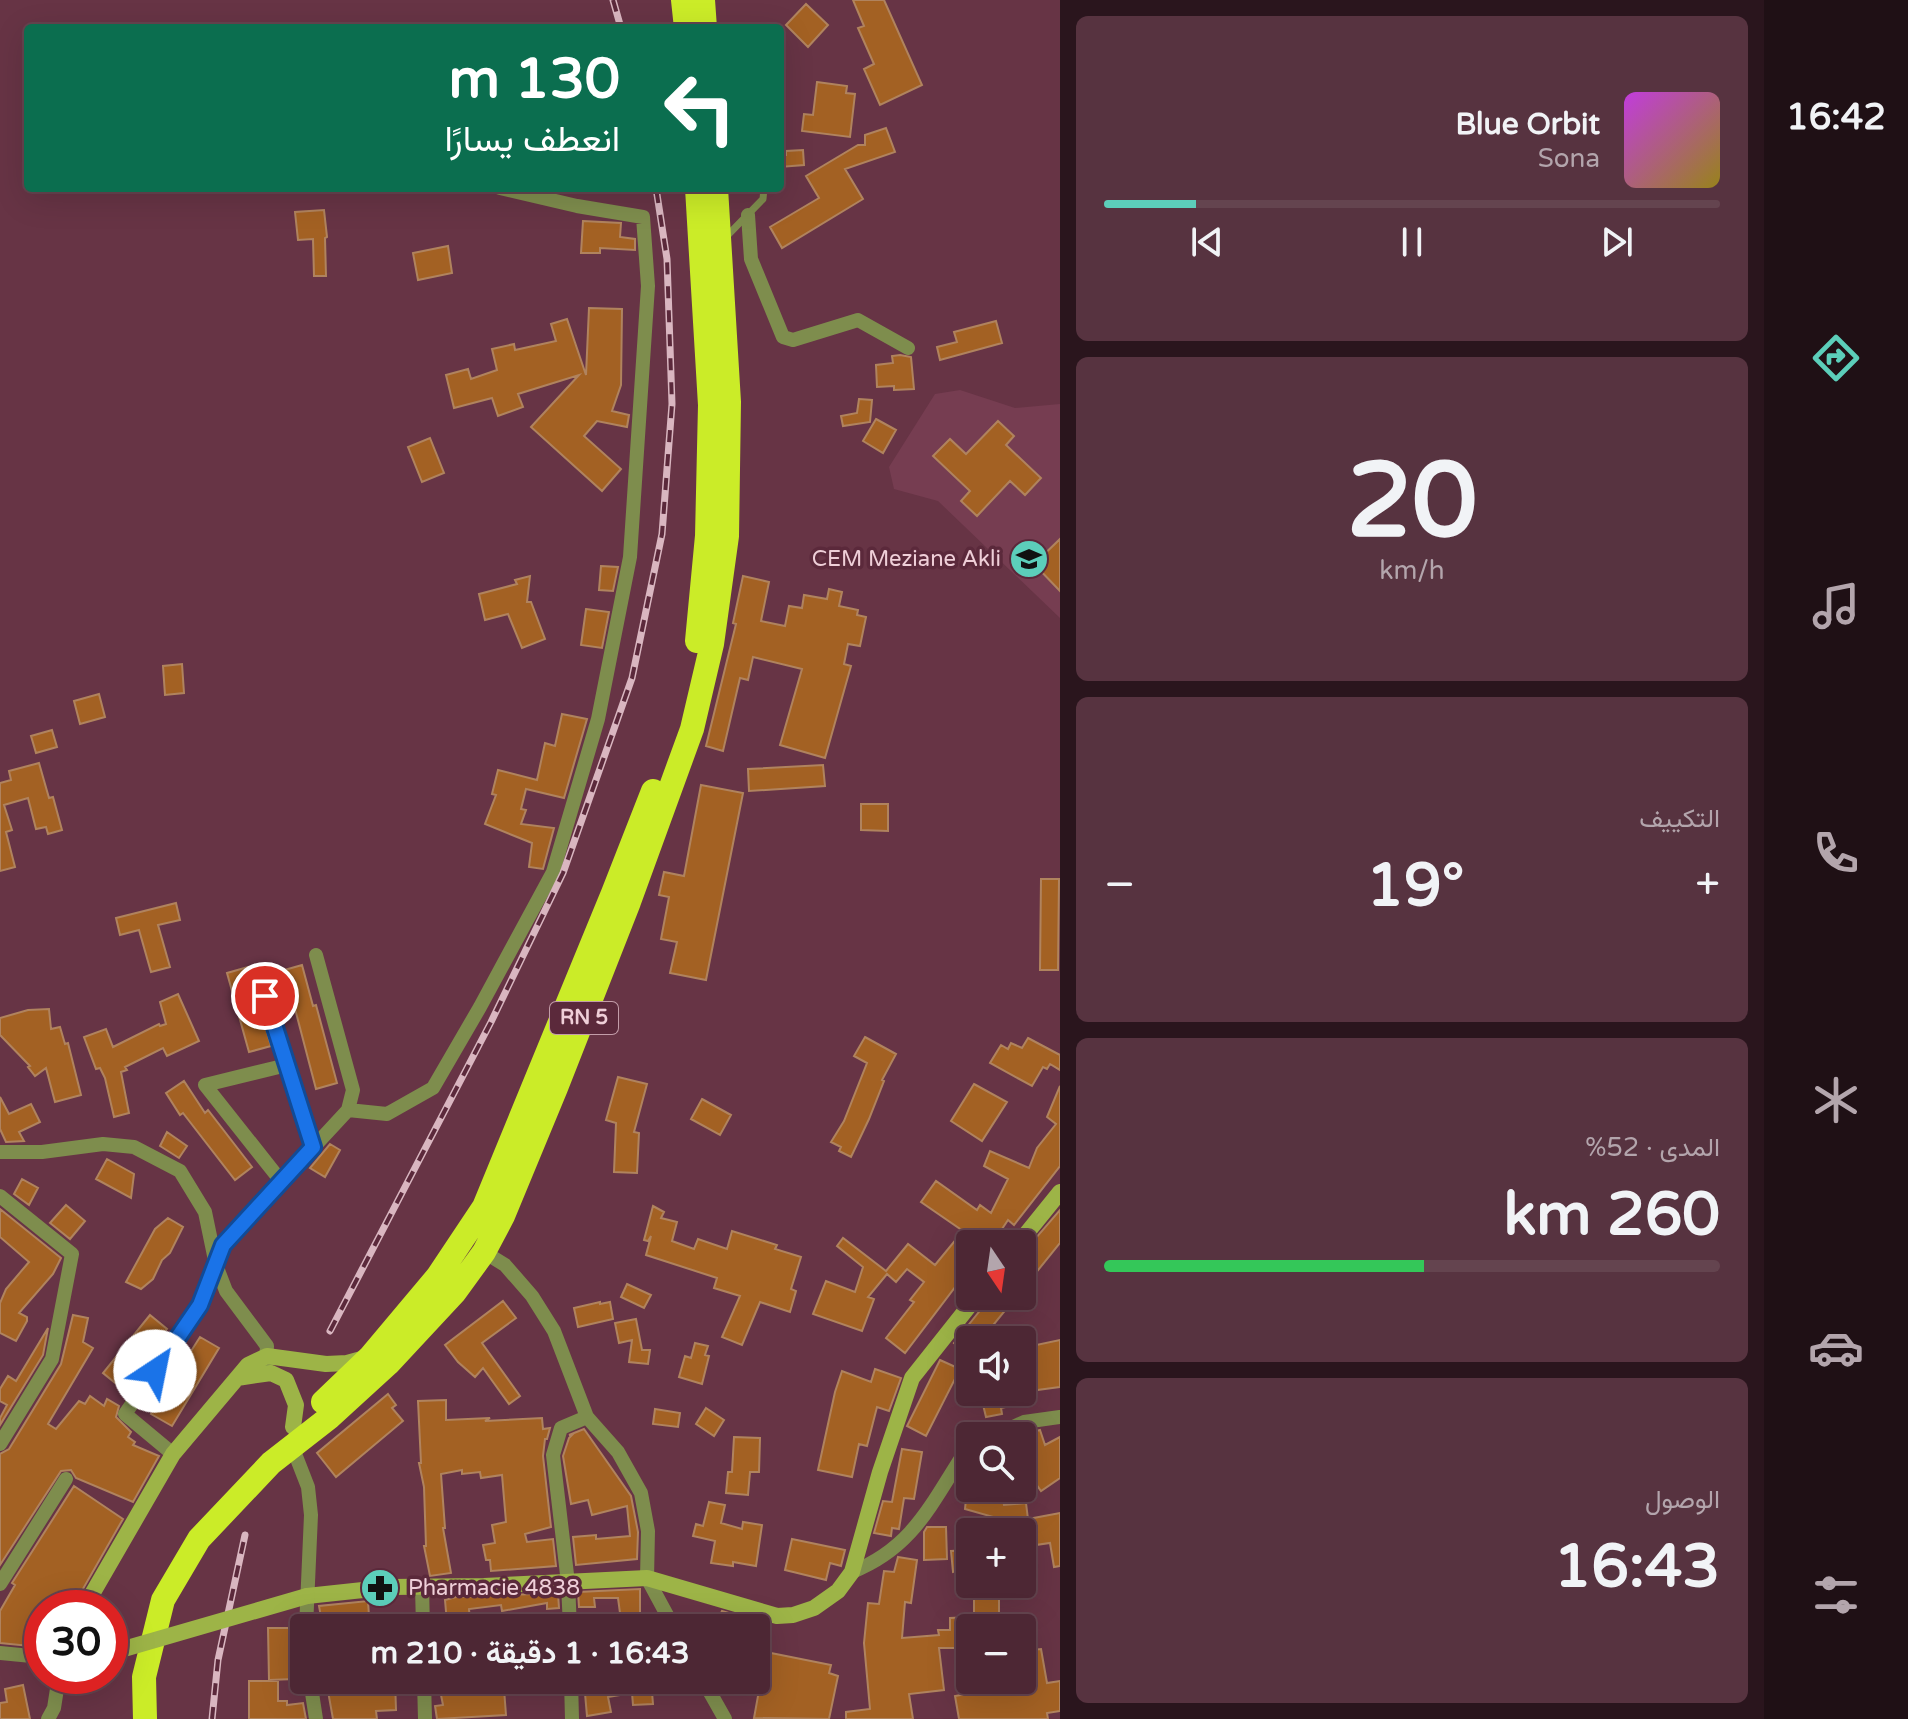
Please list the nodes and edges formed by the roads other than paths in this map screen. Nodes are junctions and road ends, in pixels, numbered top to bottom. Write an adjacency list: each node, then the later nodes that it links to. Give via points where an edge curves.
1 (683, 0): 3 (highway)
2 (703, 0): 4 (highway)
3 (686, 24)
4 (705, 24)
5 (517, 192): 15 (street, via 643,217 648,286 630,557 598,719 553,872 433,1088 387,1114)
6 (697, 192): 25 (highway, RN 5, via 710,405 707,536 697,641 678,725 484,1207 438,1276)
7 (716, 192): 10 (highway, RN 5)
8 (764, 192): 9 (lane)
9 (748, 215): 10 (lane); 11 (street, via 751,259 783,337 793,340 858,320)
10 (720, 244): 22 (highway, RN 5, via 729,402 727,536 696,715 635,888)
11 (908, 348)
12 (316, 955): 15 (street, via 353,1090)
13 (258, 973): 14 (street)
14 (287, 1065): 16 (street); 18 (street, via 205,1085)
15 (348, 1110): 16 (street)
16 (313, 1147): 18 (street)
17 (0, 1152): 23 (street, via 103,1144 134,1147 180,1171 205,1212)
18 (281, 1181): 23 (street, via 223,1245)
19 (1060, 1192): 21 (main road)
20 (0, 1196): 31 (street, via 72,1254 52,1359)
21 (1029, 1230)
22 (484, 1252): 27 (street, via 505,1265 547,1319); 30 (highway, RN 5, via 455,1292 388,1364 330,1417)
23 (216, 1265): 26 (street, via 226,1291 267,1346); 32 (street, via 200,1305 125,1414)
24 (966, 1310): 35 (main road, via 912,1378)
25 (370, 1357): 26 (main road, via 326,1364 292,1357); 30 (highway, RN 5)
26 (266, 1364): 30 (main road, via 288,1384 296,1405); 32 (main road, via 237,1378)
27 (587, 1417): 36 (street, via 618,1452 641,1493 648,1531); 37 (street, via 561,1428 553,1455)
28 (1060, 1417): 29 (street)
29 (1024, 1422)
30 (292, 1436): 41 (street, via 310,1501); 55 (highway, RN 5, via 241,1474 189,1530 150,1595 128,1677); 56 (highway, RN 5, via 199,1539 163,1600 144,1677)
31 (0, 1444)
32 (173, 1454): 40 (main road)
33 (956, 1466): 35 (street, via 913,1532 877,1562)
34 (66, 1479): 38 (street)
35 (852, 1572): 36 (main road, via 838,1591 814,1608 777,1616)
36 (647, 1578): 37 (main road); 45 (street)
37 (568, 1583): 39 (main road); 44 (street)
38 (0, 1584)
39 (422, 1586): 41 (main road); 43 (street)
40 (94, 1590)
41 (307, 1596): 42 (street); 46 (main road, bridge)
42 (306, 1614)
43 (423, 1614)
44 (569, 1614)
45 (666, 1614)
46 (128, 1648)
47 (0, 1653): 48 (street)
48 (24, 1655)
49 (56, 1694): 54 (street)
50 (312, 1694): 57 (street)
51 (424, 1694): 58 (street)
52 (571, 1694): 59 (street)
53 (711, 1694): 60 (street)
54 (48, 1719)
55 (130, 1719)
56 (145, 1719)
57 (316, 1719)
58 (425, 1719)
59 (572, 1719)
60 (725, 1719)

